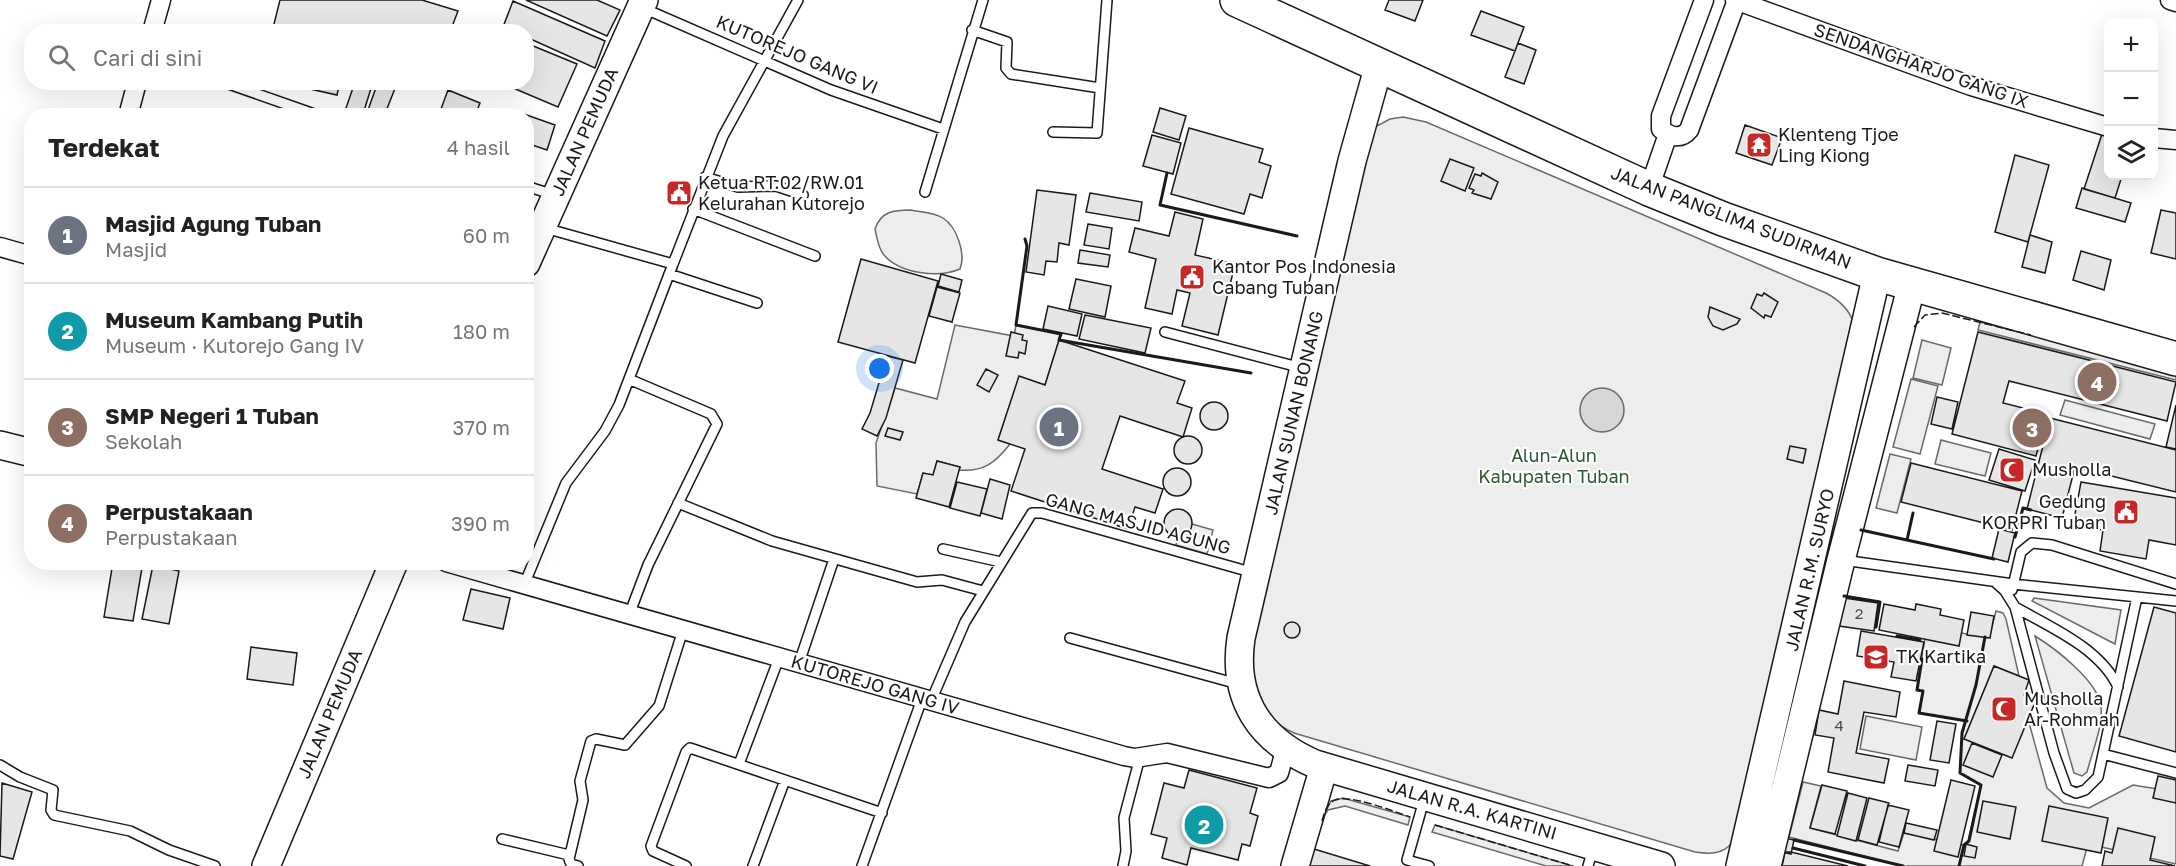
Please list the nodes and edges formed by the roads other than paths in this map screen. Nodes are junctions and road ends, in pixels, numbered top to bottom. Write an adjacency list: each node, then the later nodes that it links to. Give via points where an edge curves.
1 (161, 0): 11 (street)
2 (798, 0): 13 (lane)
3 (983, 0): 12 (lane)
4 (1107, 0): 15 (lane)
5 (1237, 0): 14 (highway, JALAN PANGLIMA SUDIRMAN)
6 (1704, 0): 23 (street, via 1661,116 1659,126)
7 (1736, 0): 20 (street, SENDANGHARJO GANG IX, via 1971,86); 23 (street, via 1689,130 1679,137)
8 (2170, 0): 9 (street)
9 (2176, 2)
10 (642, 3): 13 (lane, KUTOREJO GANG VI); 31 (main road, JALAN PEMUDA)
11 (154, 24)
12 (972, 30): 15 (lane, via 1008,42 1006,68 1011,74); 21 (lane)
13 (765, 61): 21 (lane, KUTOREJO GANG VI, via 831,90); 26 (lane)
14 (1378, 65): 28 (highway, JALAN PANGLIMA SUDIRMAN); 47 (main road, JALAN SUNAN BONANG)
15 (1100, 88): 22 (lane, via 1097,133)
16 (135, 90): 18 (street)
17 (246, 90): 19 (lane)
18 (130, 108)
19 (297, 108)
20 (2106, 126)
21 (943, 129): 29 (lane)
22 (1053, 132)
23 (1668, 134): 28 (street)
24 (2158, 138): 25 (street)
25 (2176, 140)
26 (705, 177): 30 (lane, via 738,187 776,186); 32 (lane)
27 (534, 189): 31 (lane)
28 (1650, 189): 40 (highway, JALAN PANGLIMA SUDIRMAN)
29 (925, 192)
30 (802, 195)
31 (556, 196): 33 (main road, JALAN PEMUDA)
32 (693, 209): 37 (lane); 38 (lane)
33 (543, 227): 35 (main road, JALAN PEMUDA); 38 (lane)
34 (0, 247): 36 (street)
35 (534, 247)
36 (24, 254)
37 (814, 256)
38 (673, 264): 39 (lane)
39 (669, 274): 42 (lane); 48 (lane)
40 (1877, 274): 41 (highway, JALAN PANGLIMA SUDIRMAN); 43 (main road, JALAN R.M. SURYO)
41 (1912, 284): 44 (main road, JALAN R.M. SURYO); 46 (highway, JALAN PANGLIMA SUDIRMAN)
42 (757, 303)
43 (1870, 308): 44 (main road); 53 (main road, JALAN R.M. SURYO)
44 (1904, 318): 55 (main road, JALAN R.M. SURYO)
45 (1165, 332): 47 (lane)
46 (2176, 359)
47 (1304, 369): 61 (main road, JALAN SUNAN BONANG)
48 (631, 380): 51 (lane, via 716,418 715,428); 56 (lane, via 605,431 566,483)
49 (0, 445): 50 (main road)
50 (24, 451)
51 (678, 503): 54 (lane, via 772,541); 70 (lane)
52 (943, 549): 57 (lane)
53 (1814, 553): 55 (main road); 102 (main road, JALAN R.M. SURYO)
54 (834, 559): 66 (lane, via 917,582 942,580); 74 (lane)
55 (1841, 560): 62 (lane); 103 (main road, JALAN R.M. SURYO)
56 (534, 561)
57 (1001, 562): 61 (lane, GANG MASJID AGUNG, via 1028,517 1037,512); 66 (lane)
58 (391, 570): 93 (main road, JALAN PEMUDA)
59 (473, 570): 65 (street, KUTOREJO GANG IV)
60 (530, 570): 65 (lane)
61 (1256, 574): 75 (main road, JALAN SUNAN BONANG, via 1239,654)
62 (1995, 582): 63 (lane); 69 (lane)
63 (2013, 584): 64 (lane, via 2021,552 2032,543 2052,545); 67 (lane); 69 (lane)
64 (2176, 584)
65 (524, 585): 70 (street, KUTOREJO GANG IV)
66 (983, 591): 77 (lane)
67 (2137, 597): 68 (lane); 76 (lane)
68 (2176, 601)
69 (2013, 603): 76 (lane, via 2080,646 2109,672); 79 (lane, via 2067,789 2081,792 2091,785 2098,777)
70 (629, 615): 71 (street, KUTOREJO GANG IV)
71 (683, 630): 73 (street, KUTOREJO GANG IV); 89 (lane, via 657,709 625,745 591,741 580,782 583,800)
72 (1070, 638): 75 (lane)
73 (779, 658): 74 (street, KUTOREJO GANG IV); 81 (lane)
74 (800, 663): 77 (street, KUTOREJO GANG IV)
75 (1240, 684): 78 (main road, JALAN SUNAN BONANG, via 1256,717)
76 (2118, 688): 79 (lane)
77 (926, 700): 80 (street, KUTOREJO GANG IV, via 1124,756); 87 (lane)
78 (1286, 747): 80 (street, KUTOREJO GANG IV, via 1279,772 1269,778 1167,753); 83 (main road, JALAN R.A. KARTINI)
79 (2103, 754): 84 (lane)
80 (1140, 757): 98 (lane, via 1124,818)
81 (739, 764): 85 (lane); 95 (lane, via 696,749 686,752 651,846 653,851)
82 (0, 765): 92 (lane, via 52,790 54,815 130,831)
83 (1324, 767): 86 (main road, JALAN R.A. KARTINI); 99 (main road)
84 (2176, 773)
85 (785, 780): 87 (lane); 96 (lane)
86 (1425, 797): 90 (main road, JALAN R.A. KARTINI); 91 (lane)
87 (882, 813): 97 (lane)
88 (502, 839): 89 (lane)
89 (569, 855): 94 (lane, via 569,862)
90 (1591, 856): 101 (main road, JALAN R.A. KARTINI)
91 (1407, 863): 100 (lane)
92 (215, 866)
93 (266, 866)
94 (578, 866)
95 (686, 866)
96 (753, 866)
97 (862, 866)
98 (1123, 866)
99 (1295, 866)
100 (1429, 866)
101 (1661, 866)
102 (1740, 866)
103 (1767, 866)

